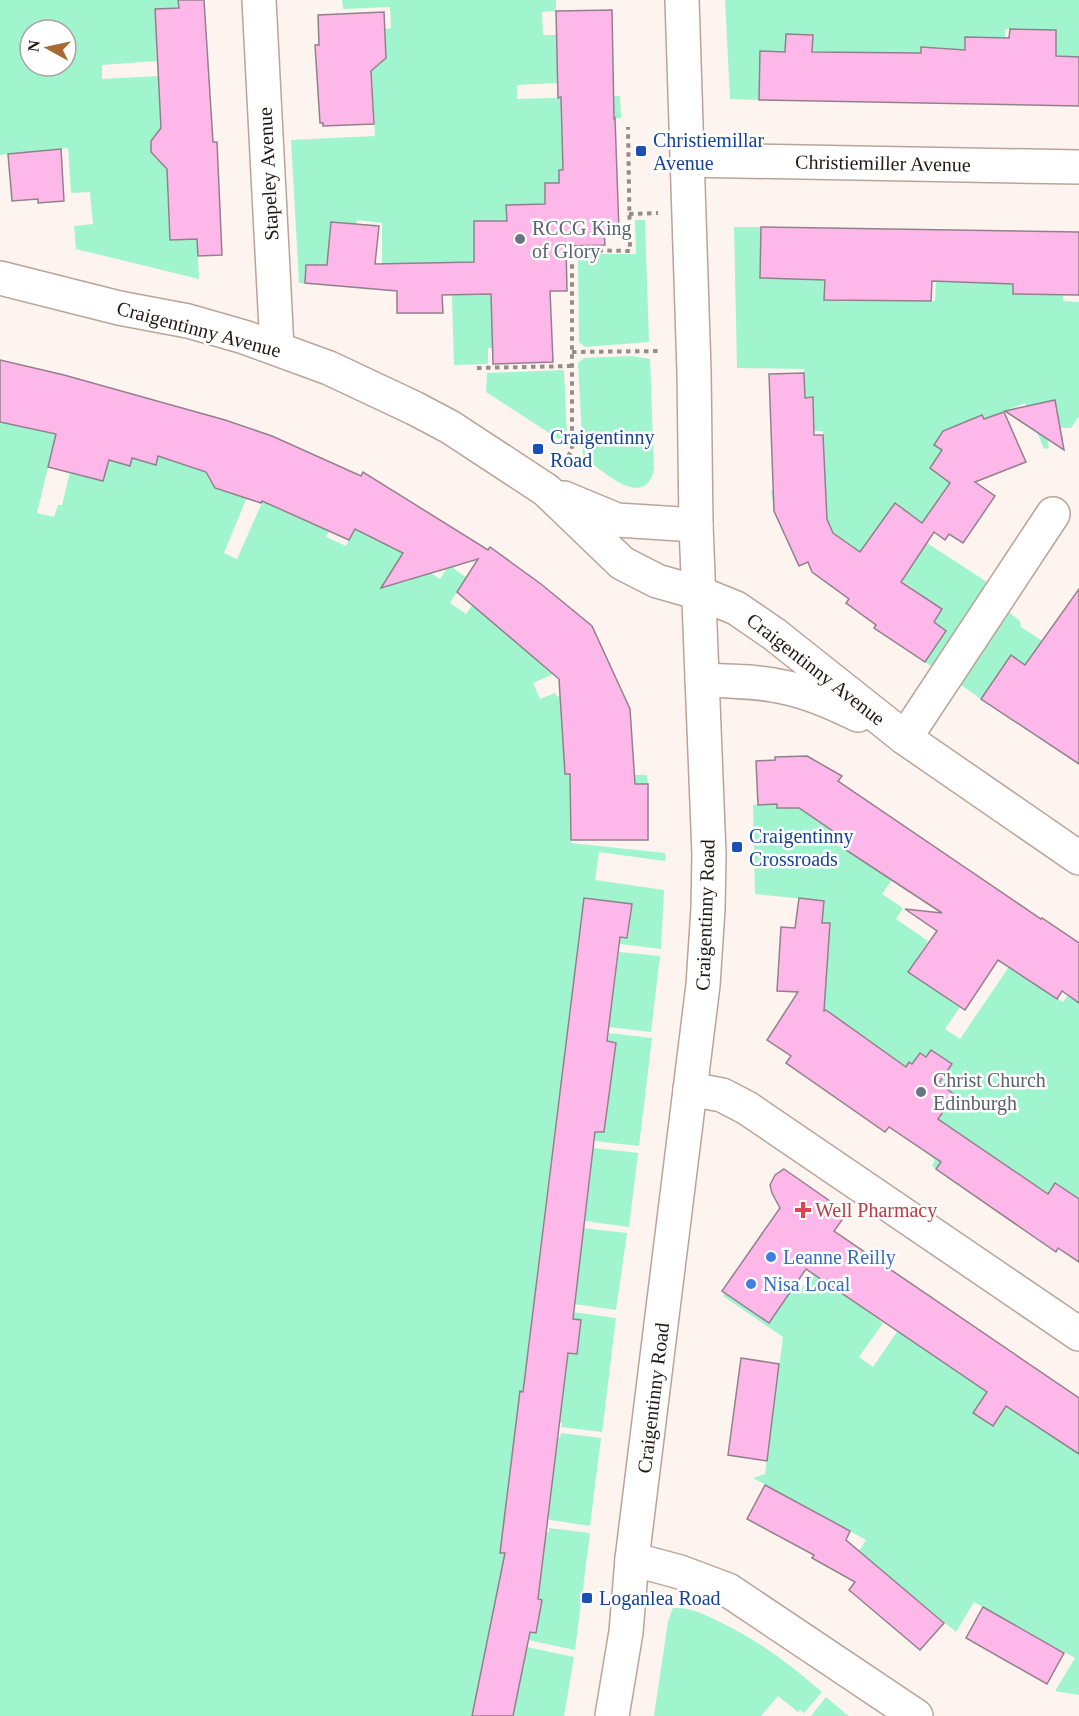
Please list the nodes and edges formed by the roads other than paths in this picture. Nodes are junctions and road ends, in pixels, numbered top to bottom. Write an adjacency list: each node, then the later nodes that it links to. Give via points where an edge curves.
1 (259, 0): 6 (street, Stapeley Avenue)
2 (682, 0): 3 (street, Craigentinny Road)
3 (687, 160): 4 (street, Christiemiller Avenue); 9 (street, Craigentinny Road)
4 (1079, 167)
5 (0, 278): 6 (street, Craigentinny Avenue, via 188,321)
6 (277, 348): 7 (street, Craigentinny Avenue, via 414,408)
7 (546, 490): 9 (street, Craigentinny Avenue, via 617,520); 10 (street, Craigentinny Avenue, via 622,563 657,581)
8 (1053, 514): 12 (street, Craigentinny Avenue)
9 (696, 525): 10 (street, Craigentinny Road)
10 (699, 593): 11 (street, Craigentinny Road); 12 (street, Craigentinny Avenue, via 736,608 774,634)
11 (702, 680): 12 (street, Craigentinny Avenue, via 783,687 830,701); 14 (street, Craigentinny Road, via 709,890 703,985)
12 (905, 738): 13 (street, Craigentinny Avenue)
13 (1079, 858)
14 (690, 1089): 15 (street, via 722,1095 747,1108); 16 (street, Craigentinny Road)
15 (1079, 1334)
16 (632, 1558): 17 (street, Craigentinny Road, via 626,1632); 18 (street, via 728,1590)
17 (612, 1716)
18 (916, 1716)

